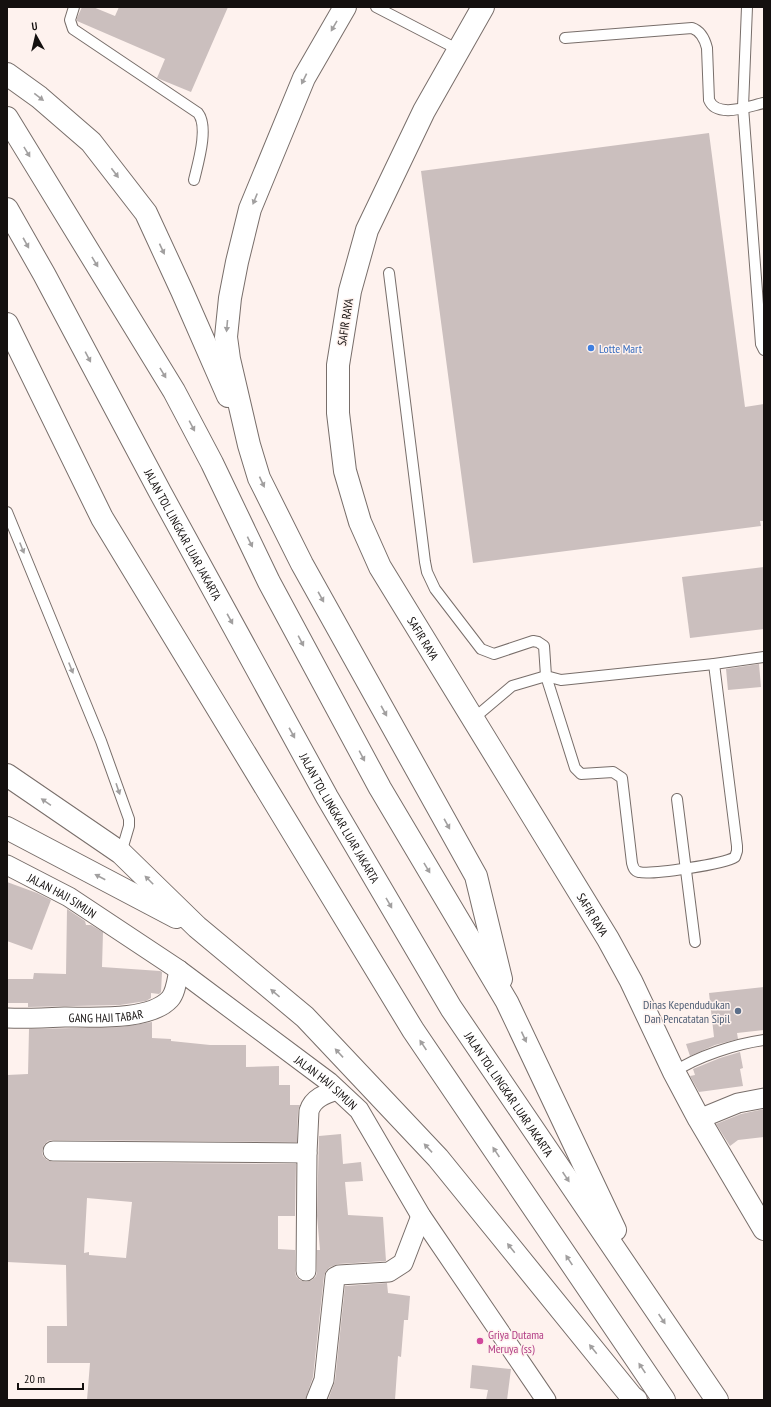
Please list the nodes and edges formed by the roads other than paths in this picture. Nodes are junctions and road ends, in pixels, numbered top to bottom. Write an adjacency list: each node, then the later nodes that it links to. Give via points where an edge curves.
1 (74, 7): 12 (lane, via 70,20 73,29 201,117 202,137)
2 (345, 7): 17 (main road, one-way to 17, via 304,78 250,209 237,262 226,337)
3 (376, 7): 7 (lane)
4 (483, 7): 7 (main road, SAFIR RAYA)
5 (747, 7): 10 (lane)
6 (565, 38): 10 (lane, via 692,28 697,30 708,48 711,105 722,110)
7 (459, 50): 22 (main road, SAFIR RAYA, via 424,111 367,230 350,290 340,350 338,413 345,471 360,522 380,567)
8 (7, 74): 17 (main road, one-way to 17, via 39,97 91,142 146,213)
9 (764, 103): 10 (lane)
10 (743, 107): 16 (lane, via 761,344)
11 (7, 118): 32 (main road, one-way to 32, via 174,391 269,582 380,788)
12 (194, 180)
13 (7, 209): 44 (main road, JALAN TOL LINGKAR LUAR JAKARTA, one-way to 44, via 327,797 451,1008)
14 (389, 273): 21 (lane, via 427,572 435,590 483,650 494,654 533,641 538,642 543,645)
15 (7, 324): 48 (main road, one-way to 15, via 413,1030 102,518)
16 (764, 350)
17 (249, 445): 32 (main road, one-way to 32, via 259,478 302,564 476,876)
18 (7, 512): 26 (lane, one-way to 26, via 101,741 129,819)
19 (764, 657): 20 (lane)
20 (714, 664): 21 (lane, via 560,680); 28 (lane, via 737,851 732,859)
21 (546, 676): 22 (lane, via 512,686); 28 (lane, via 575,768 581,774 613,772 622,778 634,869 639,872 650,872)
22 (473, 719): 35 (main road, SAFIR RAYA, via 604,933 631,981)
23 (7, 776): 26 (main road, one-way to 23)
24 (677, 799): 28 (lane)
25 (7, 828): 29 (main road, one-way to 25)
26 (122, 853): 29 (main road, one-way to 26)
27 (7, 865): 31 (street, JALAN HAJI SIMUN, via 69,897)
28 (685, 868): 30 (lane)
29 (197, 927): 47 (main road, one-way to 29, via 438,1158 306,1017)
30 (696, 942)
31 (179, 970): 33 (street, GANG HAJI TABAR, via 173,995 151,1011 121,1017); 36 (street, JALAN HAJI SIMUN, via 330,1082)
32 (507, 1002): 44 (main road, one-way to 44)
33 (7, 1018)
34 (764, 1040): 35 (lane, via 744,1043 686,1064)
35 (674, 1072): 38 (main road, SAFIR RAYA)
36 (337, 1090): 40 (street, via 319,1097 311,1105); 41 (street, JALAN HAJI SIMUN, via 359,1110)
37 (764, 1098): 38 (street, via 738,1103)
38 (698, 1119): 42 (main road, SAFIR RAYA)
39 (53, 1151): 40 (street)
40 (307, 1152): 43 (street)
41 (421, 1216): 45 (street, via 403,1264 389,1272 335,1277 324,1380); 46 (street, JALAN HAJI SIMUN)
42 (764, 1229)
43 (306, 1270)
44 (644, 1291): 49 (main road, JALAN TOL LINGKAR LUAR JAKARTA, one-way to 49)
45 (316, 1400)
46 (546, 1400)
47 (636, 1400)
48 (664, 1400)
49 (717, 1400)

